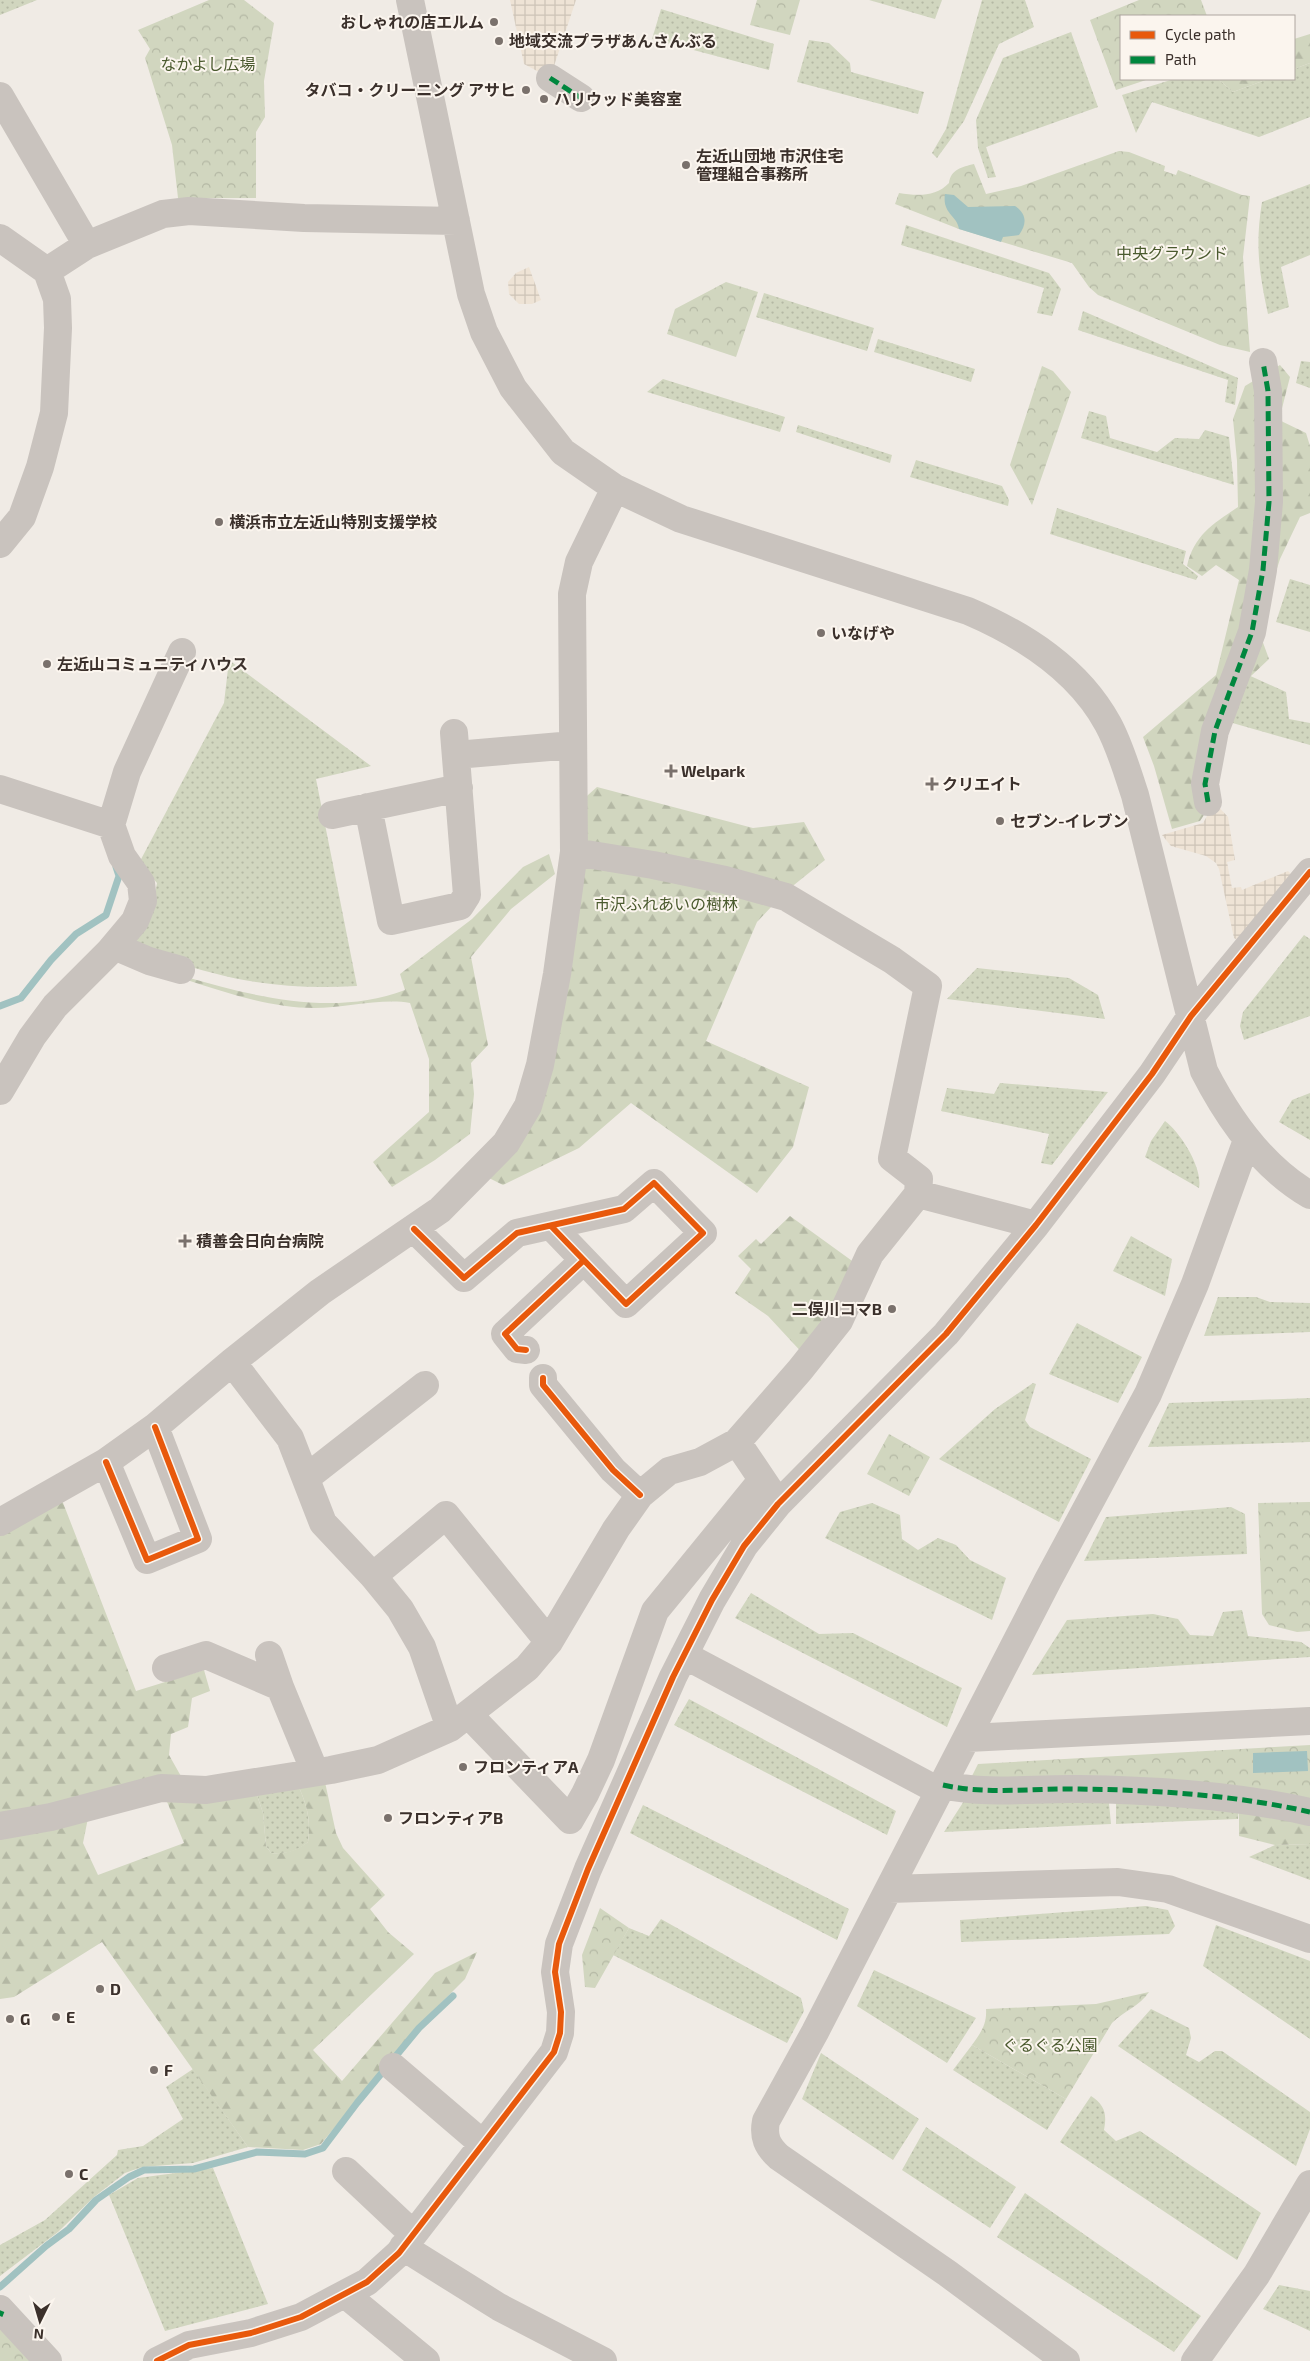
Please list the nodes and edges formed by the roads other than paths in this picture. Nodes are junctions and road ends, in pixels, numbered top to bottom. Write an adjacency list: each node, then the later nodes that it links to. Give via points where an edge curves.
1 (410, 0): 5 (street)
2 (550, 78): 4 (street)
3 (0, 96): 7 (street)
4 (582, 98)
5 (456, 221): 7 (street, via 304,218 189,211 163,214); 10 (street, via 471,294 484,332 513,388 563,452)
6 (0, 238): 8 (street)
7 (87, 244): 8 (street)
8 (47, 271): 11 (street, via 58,299 54,413 32,493 22,517)
9 (1263, 362): 16 (street, via 1268,391 1269,502 1263,570 1252,632 1215,731 1204,784)
10 (615, 488): 13 (street, via 579,562 572,594); 24 (street, via 681,519 968,610 1028,640 1058,663 1108,723 1123,760 1135,795)
11 (0, 544)
12 (182, 652): 19 (street, via 127,772)
13 (573, 745): 14 (street, via 455,744); 20 (street)
14 (459, 788): 17 (street); 17 (street, via 468,895 460,906 391,921)
15 (0, 790): 19 (street)
16 (1208, 802)
17 (368, 807): 18 (street)
18 (332, 815)
19 (111, 825): 22 (street, via 122,856 142,883 143,900 135,921)
20 (574, 852): 27 (street, via 725,880 786,897 892,960 928,986 892,1158 919,1179); 31 (street, via 555,983 540,1065 528,1106 506,1143 440,1210)
21 (1310, 872): 24 (street)
22 (114, 946): 23 (street); 25 (street, via 55,1006)
23 (180, 970)
24 (1190, 1016): 26 (street, via 1204,1071 1224,1110); 29 (street, via 1152,1074)
25 (0, 1091)
26 (1247, 1140): 28 (street, via 1272,1166); 53 (street, via 1195,1284 1148,1394)
27 (918, 1194): 29 (street); 38 (street, via 870,1254 839,1321)
28 (1310, 1195)
29 (1036, 1226): 43 (street, via 946,1334)
30 (552, 1227): 31 (street, via 517,1233 464,1278); 32 (street); 32 (street, via 624,1209 654,1183 703,1233 626,1304)
31 (414, 1228): 34 (street, via 320,1292)
32 (583, 1261): 33 (street, via 505,1334 517,1349)
33 (526, 1350)
34 (232, 1362): 37 (street); 40 (street, via 290,1438)
35 (543, 1378): 42 (street, via 543,1385 613,1470)
36 (425, 1385): 40 (street)
37 (155, 1427): 39 (street); 39 (street, via 198,1539 147,1560)
38 (737, 1442): 41 (street); 42 (street, via 700,1462 669,1471)
39 (106, 1462): 44 (street)
40 (306, 1478): 45 (street, via 323,1523)
41 (762, 1480): 43 (street); 51 (street, via 655,1611 601,1760 570,1820)
42 (640, 1495): 46 (street)
43 (778, 1504): 48 (street, via 744,1546)
44 (0, 1522)
45 (373, 1576): 46 (street, via 446,1515); 51 (street, via 400,1609)
46 (549, 1642): 51 (street, via 527,1668)
47 (269, 1655): 50 (street)
48 (684, 1655): 55 (street); 61 (street, via 592,1860 559,1944 555,1972 561,2012 560,2034 554,2052)
49 (166, 1668): 50 (street, via 206,1655)
50 (280, 1687): 54 (street)
51 (459, 1721): 54 (street, via 378,1760)
52 (1310, 1721): 53 (street)
53 (968, 1738): 55 (street)
54 (315, 1772): 57 (street, via 206,1790 161,1788 51,1817)
55 (941, 1788): 56 (street, via 982,1791 1135,1790 1261,1803); 58 (street)
56 (1310, 1812)
57 (0, 1826)
58 (889, 1889): 59 (street, via 1118,1882 1168,1889); 71 (street, via 766,2121 764,2132 768,2147 947,2272)
59 (1310, 1939)
60 (393, 2068): 61 (street)
61 (483, 2144): 64 (street)
62 (346, 2171): 64 (street)
63 (1310, 2184): 72 (street, via 1256,2274)
64 (408, 2241): 65 (street, via 367,2282); 70 (street, via 498,2307)
65 (346, 2295): 68 (street, via 301,2316 251,2333 189,2345); 69 (street)
66 (1, 2312): 67 (street)
67 (48, 2361)
68 (157, 2361)
69 (426, 2361)
70 (603, 2361)
71 (1066, 2361)
72 (1195, 2361)

